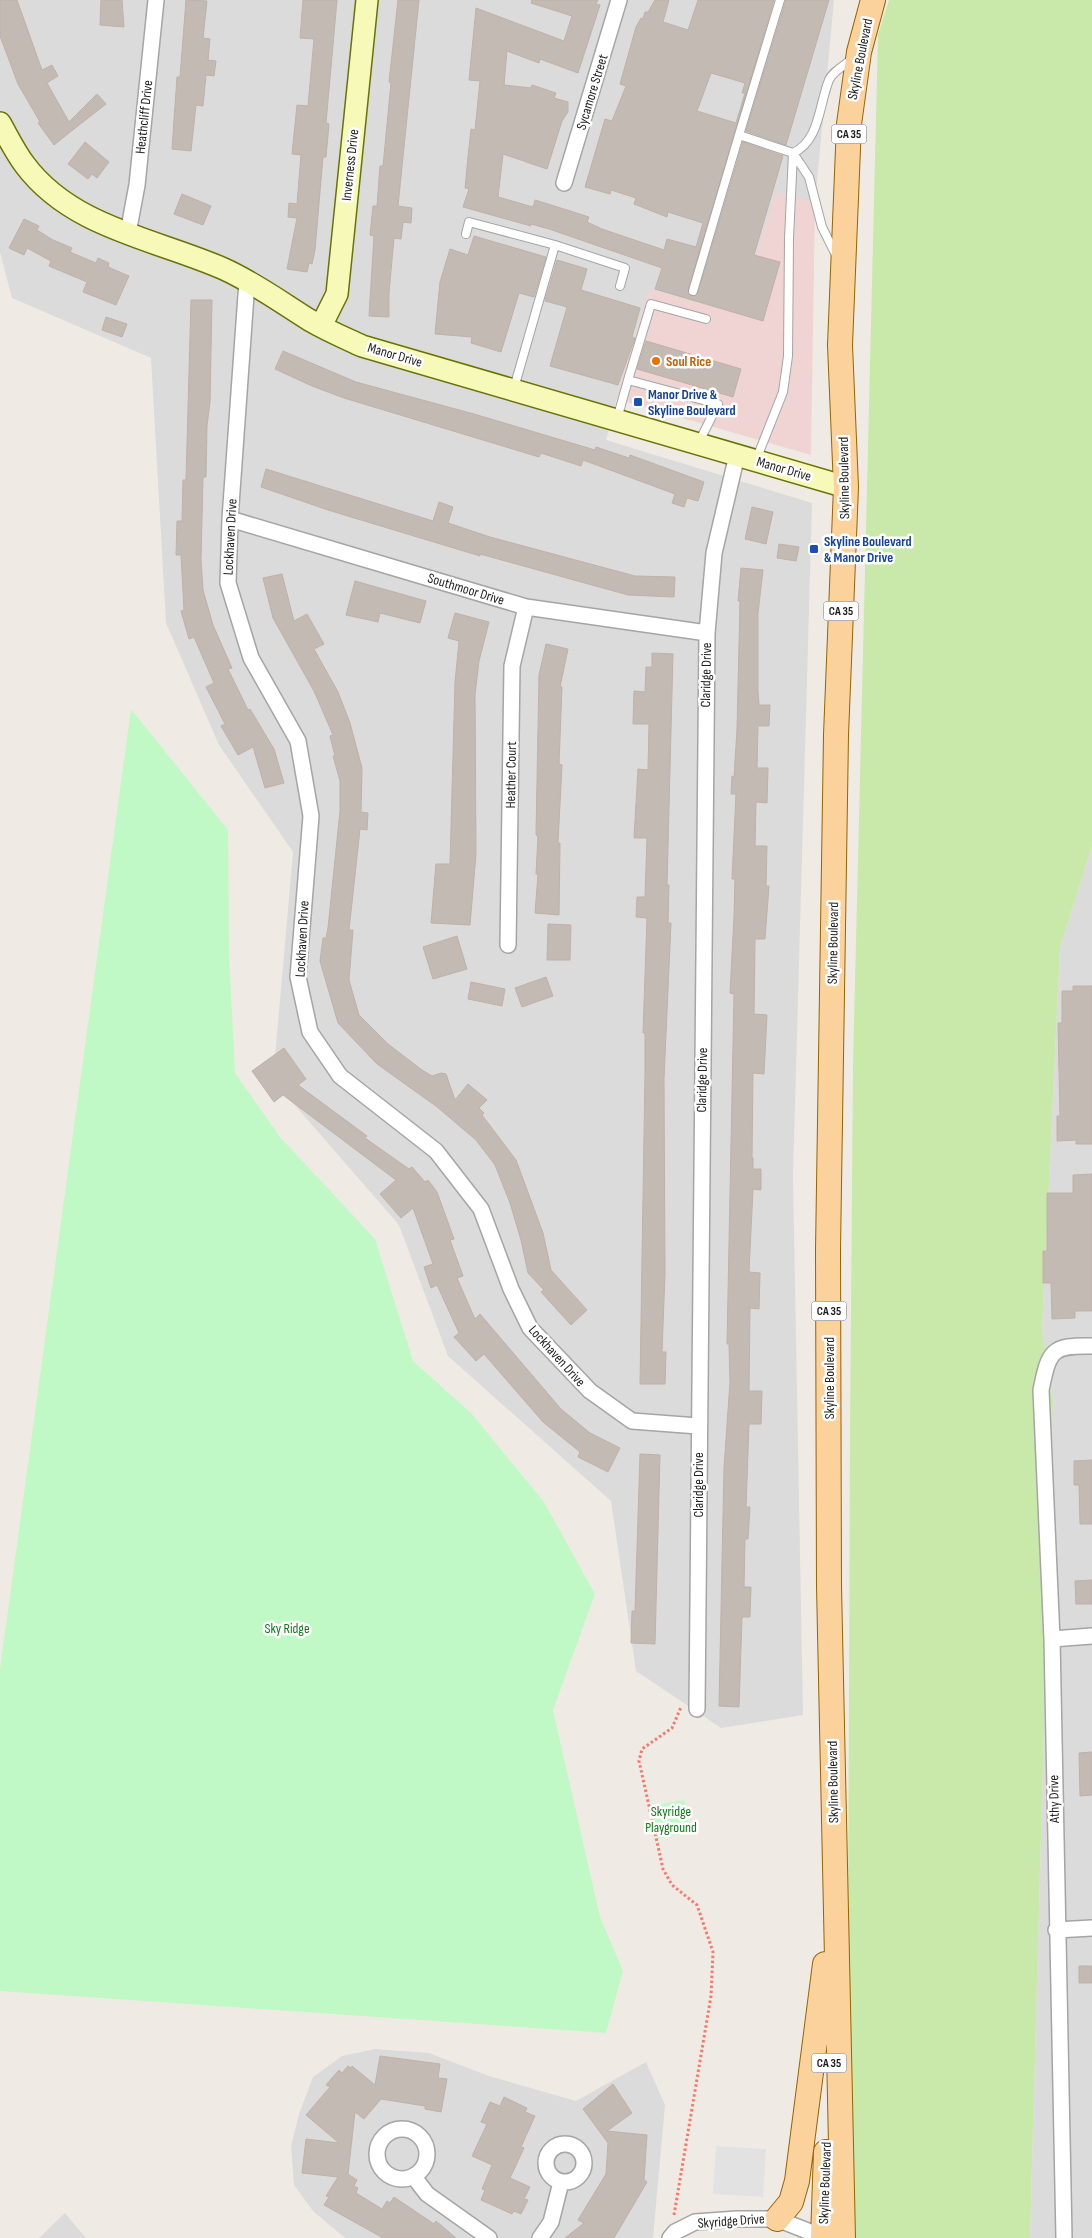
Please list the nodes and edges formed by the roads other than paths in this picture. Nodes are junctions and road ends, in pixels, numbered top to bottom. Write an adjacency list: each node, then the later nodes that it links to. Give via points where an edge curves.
1 (156, 0): 11 (street, Heathcliff Drive, via 137,185)
2 (367, 0): 19 (street, Inverness Drive, via 337,294)
3 (619, 0): 10 (street, Sycamore Street)
4 (780, 0): 8 (lane)
5 (873, 0): 6 (main road, Skyline Boulevard / CA 35)
6 (859, 52): 9 (lane, via 830,78 812,135 806,145); 14 (main road, Skyline Boulevard / CA 35, via 849,124)
7 (0, 123): 11 (street, Manor Drive, via 26,166 46,186 94,220)
8 (739, 135): 9 (lane); 17 (lane)
9 (793, 153): 14 (lane, via 809,177 822,227); 24 (lane, via 788,356 783,392)
10 (564, 183)
11 (128, 233): 15 (street, Manor Drive)
12 (466, 234): 13 (lane, via 469,222)
13 (555, 245): 16 (lane, via 625,268); 21 (lane)
14 (843, 270): 25 (main road, Skyline Boulevard / CA 35, via 840,345)
15 (247, 280): 19 (street, Manor Drive); 26 (street, Lockhaven Drive)
16 (620, 286)
17 (693, 291)
18 (706, 319): 20 (lane, via 651,304)
19 (321, 326): 21 (street, Manor Drive, via 362,346)
20 (628, 380): 22 (lane); 23 (lane, via 718,404)
21 (513, 390): 22 (street, Manor Drive)
22 (617, 420): 23 (street, Manor Drive)
23 (698, 444): 24 (street, Manor Drive)
24 (747, 458): 25 (street, Manor Drive); 28 (street, Claridge Drive, via 714,552)
25 (846, 487): 35 (main road, Skyline Boulevard / CA 35, via 836,745 828,1250 829,1576)
26 (230, 519): 27 (street, Southmoor Drive); 31 (street, Lockhaven Drive, via 228,583 251,658 298,741 311,816 298,977 310,1032 340,1076 436,1151 470,1194 481,1209 511,1289 530,1328 590,1392 632,1421)
27 (526, 607): 28 (street, Southmoor Drive); 29 (street, Heather Court, via 512,666)
28 (707, 634): 31 (street, Claridge Drive)
29 (508, 945)
30 (1092, 1346): 33 (street, Athy Drive, via 1065,1346 1048,1360 1041,1390)
31 (698, 1426): 34 (street, Claridge Drive)
32 (1092, 1636): 33 (street)
33 (1052, 1639): 37 (street, Athy Drive)
34 (697, 1703)
35 (835, 1888): 40 (main road, via 797,2181 791,2202); 42 (main road, Skyline Boulevard / CA 35)
36 (1092, 1928): 37 (street)
37 (1056, 1930): 45 (street, Athy Drive)
38 (414, 2177): 43 (street, via 428,2194)
39 (561, 2182): 44 (street, via 551,2222)
40 (776, 2219): 41 (street, Skyridge Drive, via 695,2222); 42 (street, Skyridge Drive)
41 (673, 2235)
42 (830, 2237)
43 (489, 2238)
44 (540, 2238)
45 (1064, 2238)

